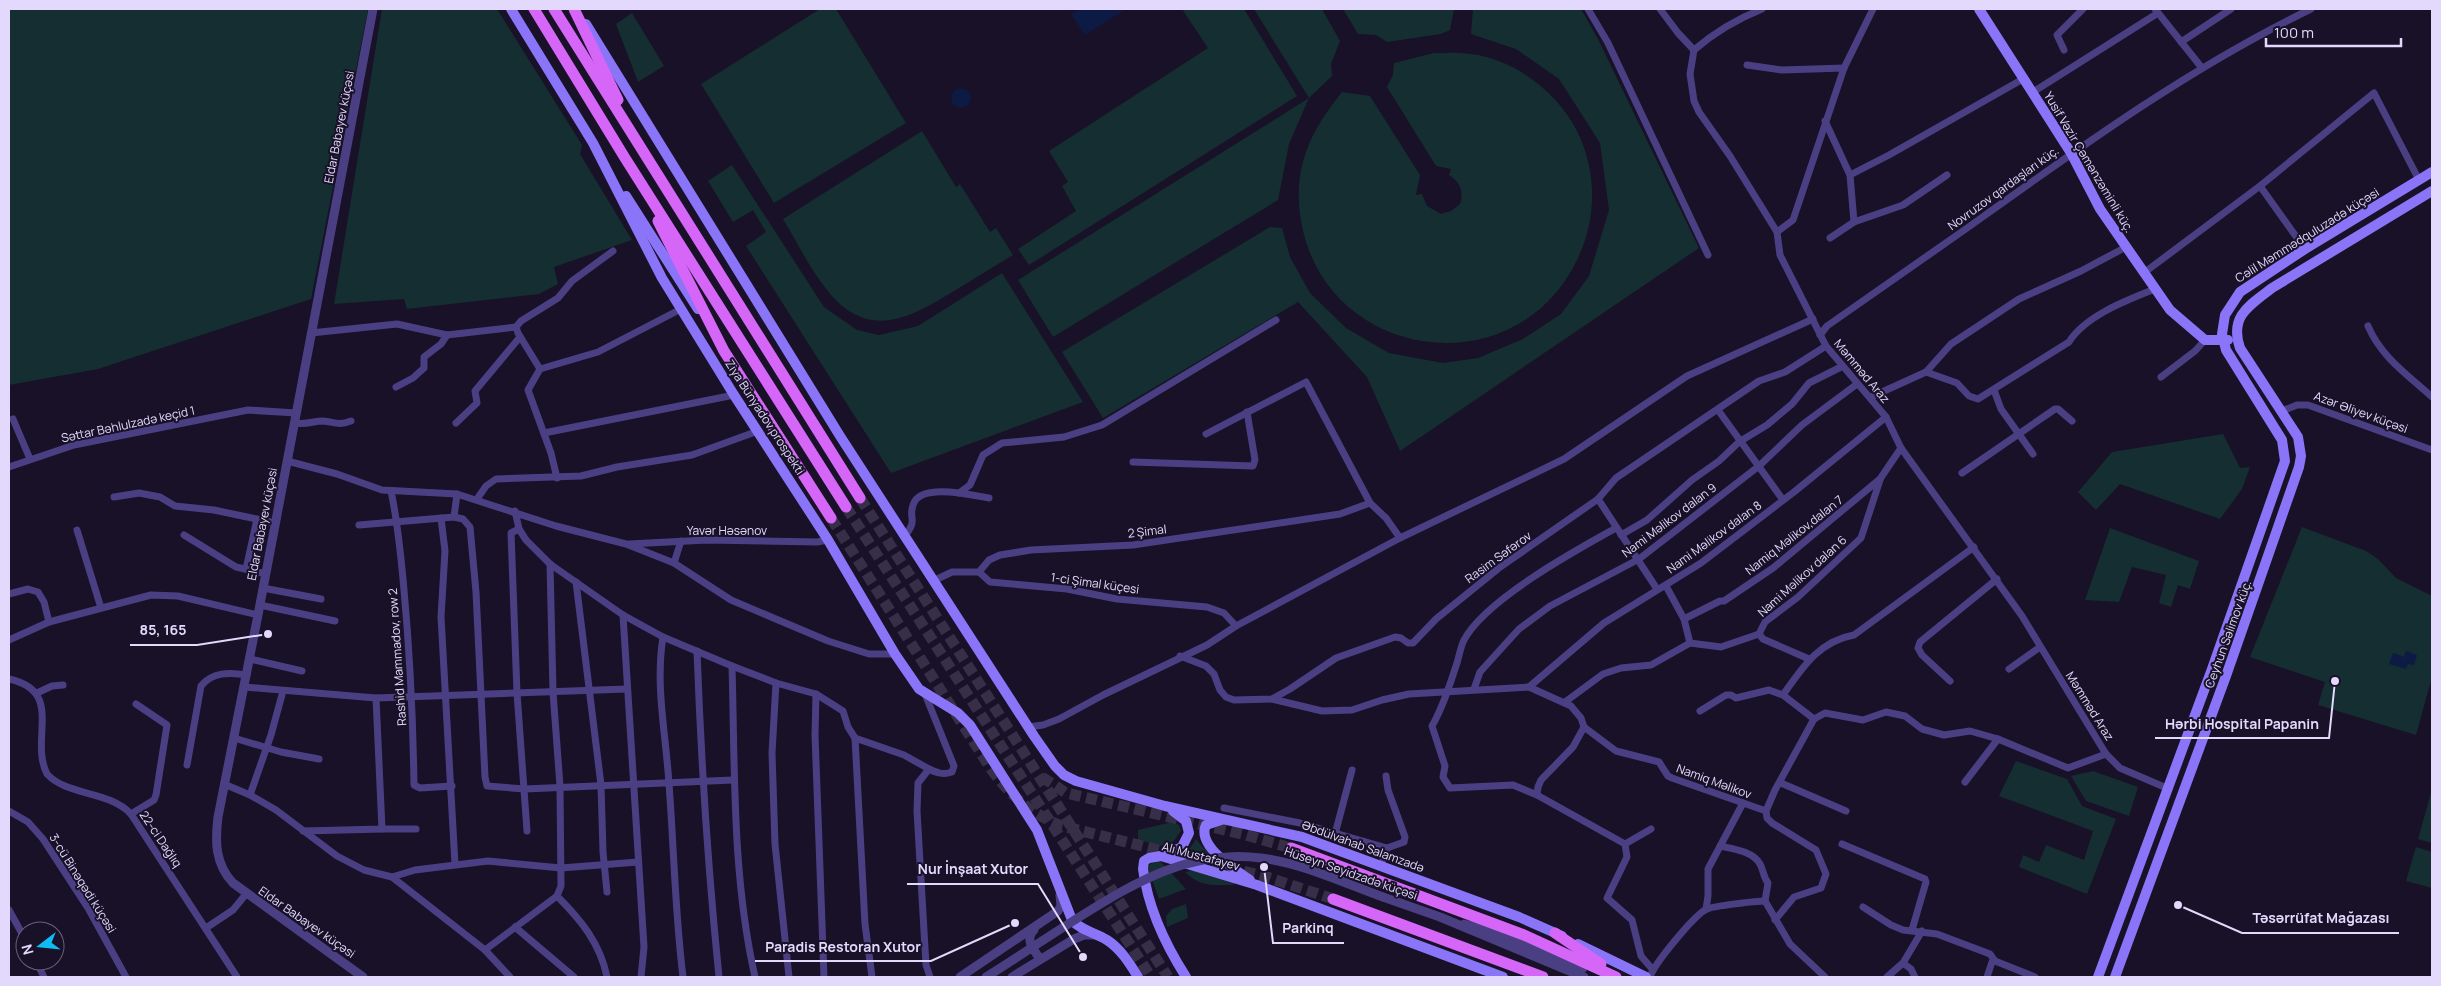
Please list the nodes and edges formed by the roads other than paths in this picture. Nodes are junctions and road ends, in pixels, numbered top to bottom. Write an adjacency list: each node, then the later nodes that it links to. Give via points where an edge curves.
1 (373, 9): 50 (street, Eldar Babayev küçəsi)
2 (511, 9): 24 (main road, Ziya Bünyadov prospekti)
3 (534, 9): 27 (main road, Ziya Bünyadov prospekti)
4 (554, 9): 25 (main road)
5 (575, 9): 25 (main road); 122 (main road)
6 (1588, 9): 42 (street, via 1608,43)
7 (1660, 9): 16 (street)
8 (1762, 9): 16 (street, via 1741,17)
9 (1873, 9): 19 (street)
10 (1979, 9): 21 (main road, Yusif Vəzir Çəmənzəminli küç.)
11 (2083, 9): 17 (street, via 2057,35)
12 (2231, 9): 15 (street)
13 (2310, 9): 20 (street, Novruzov qardaşları küç.)
14 (2157, 11): 15 (street); 22 (street)
15 (2181, 42): 20 (street)
16 (1694, 50): 36 (street, Məmməd Araz, via 1690,74 1694,101)
17 (2064, 50)
18 (1747, 65): 19 (street, via 1782,70)
19 (1844, 68): 23 (street)
20 (2202, 68): 26 (street, Novruzov qardaşları küç.)
21 (2024, 78): 22 (main road, Yusif Vəzir Çəmənzəminli küç.); 29 (street)
22 (2033, 92): 26 (main road, Yusif Vəzir Çəmənzəminli küç.)
23 (1826, 121): 29 (street); 36 (street, via 1793,220)
24 (592, 142): 45 (main road, Ziya Bünyadov prospekti); 58 (main road)
25 (641, 149): 100 (main road)
26 (2071, 153): 39 (main road, Yusif Vəzir Çəmənzəminli küç., via 2100,209); 52 (street, Novruzov qardaşları küç., via 1827,326)
27 (625, 158): 58 (main road, Ziya Bünyadov prospekti); 106 (main road, Ziya Bünyadov prospekti)
28 (2432, 172): 31 (main road, Cəlil Məmmədquluzadə küçəsi)
29 (1850, 175): 35 (street)
30 (1947, 175): 35 (street, via 1903,206)
31 (2419, 180): 32 (street, via 2374,93); 34 (main road, Cəlil Məmmədquluzadə küçəsi)
32 (2260, 186): 40 (street); 43 (street)
33 (2432, 192): 37 (main road)
34 (2352, 220): 37 (main road); 40 (main road, Cəlil Məmmədquluzadə küçəsi)
35 (1854, 222): 38 (street)
36 (1777, 232): 46 (street, Məmməd Araz, via 1780,255)
37 (2360, 234): 54 (main road, via 2249,305 2240,318)
38 (1830, 238)
39 (2126, 246): 43 (main road, Yusif Vəzir Çəmənzəminli küç.); 61 (street, via 2081,271 2018,298 1951,344)
40 (2304, 249): 56 (main road, Cəlil Məmmədquluzadə küçəsi, via 2240,292 2225,315)
41 (613, 251): 49 (street, via 572,281 558,298)
42 (1708, 255)
43 (2145, 272): 44 (main road, Yusif Vəzir Çəmənzəminli küç.)
44 (2155, 289): 55 (main road, Yusif Vəzir Çəmənzəminli küç., via 2170,310); 65 (street, via 2118,304 2075,332 2068,342)
45 (681, 309): 60 (street, via 598,352); 66 (main road, Ziya Bünyadov prospekti)
46 (1813, 319): 52 (street, Məmməd Araz); 123 (street, via 1687,376 1564,459)
47 (1276, 320): 97 (street, via 1102,425 1064,437 1002,443 983,455 970,485)
48 (2368, 326): 68 (street, via 2375,342 2390,360)
49 (516, 327): 51 (street); 53 (street)
50 (311, 333): 51 (street, via 397,324); 72 (street, Eldar Babayev küçəsi)
51 (447, 335): 64 (street, via 424,358 424,368)
52 (1820, 335): 57 (street, Məmməd Araz)
53 (520, 338): 60 (street); 78 (street, via 475,391 477,403)
54 (2237, 338): 56 (main road); 70 (main road, via 2245,356)
55 (2205, 340): 56 (main road); 62 (street)
56 (2223, 341): 92 (main road, Cəlil Məmmədquluzadə küçəsi, via 2231,360 2282,440 2285,452)
57 (1826, 346): 59 (street, Məmməd Araz); 69 (street, Rasim Səfərov, via 1786,372 1759,382)
58 (724, 351): 112 (main road, Ziya Bünyadov prospekti)
59 (1842, 367): 63 (street, Məmməd Araz); 83 (street, via 1809,383 1774,420)
60 (540, 369): 80 (street, via 528,390)
61 (1926, 372): 65 (street, via 1957,383 1973,398 1978,399); 67 (street)
62 (2161, 377)
63 (1857, 384): 67 (street, Məmməd Araz); 90 (street, Nami Məlikov dalan 9, via 1802,425)
64 (396, 387)
65 (1994, 390): 81 (street, via 2001,409)
66 (734, 395): 79 (main road, Ziya Bünyadov prospekti); 80 (street)
67 (1871, 397): 73 (street, Məmməd Araz)
68 (2432, 397)
69 (1718, 410): 83 (street); 102 (street, Rasim Səfərov, via 1616,478)
70 (2282, 411): 85 (street, Azər Əliyev küçəsi, via 2308,405); 109 (main road, Ceyhun Səlimov küç., via 2301,447 2299,467)
71 (1248, 412): 82 (street); 89 (street, via 1253,466); 105 (street, via 1306,382)
72 (296, 413): 77 (street, Eldar Babayev küçəsi); 87 (street, Səttar Bəhlulzadə keçid 1, via 254,409 86,442)
73 (1886, 417): 84 (street, Məmməd Araz); 104 (street, Nami Məlikov dalan 8)
74 (13, 419): 87 (street)
75 (350, 421): 77 (street, via 337,425 324,421 307,425)
76 (2072, 421): 81 (street, via 2055,409)
77 (294, 423): 88 (street, Eldar Babayev küçəsi)
78 (456, 423)
79 (758, 431): 94 (street, via 692,455); 124 (main road, Ziya Bünyadov prospekti)
80 (544, 433): 94 (street)
81 (2018, 433): 86 (street); 93 (street)
82 (1206, 434)
83 (1739, 442): 90 (street); 121 (street, via 1647,520)
84 (1901, 448): 95 (street, Namiq Məlikov,dalan 7); 127 (street, Məmməd Araz)
85 (2432, 450)
86 (2033, 454)
87 (30, 459): 91 (street, Səttar Bəhlulzadə keçid 1)
88 (287, 461): 96 (street); 115 (street, Eldar Babayev küçəsi)
89 (1134, 462)
90 (1759, 466): 104 (street); 128 (street, Nami Məlikov dalan 9)
91 (9, 467)
92 (2282, 472): 107 (main road, Ceyhun Səlimov küç.)
93 (1962, 473)
94 (557, 478): 103 (street, via 496,479)
95 (1880, 479): 146 (street, Namiq Məlikov,dalan 7, via 1773,568 1724,601); 150 (street, Nami Məlikov dalan 6, via 1861,538 1798,597 1765,622)
96 (391, 491): 98 (street); 114 (street, Rashid Mammadov, row 2)
97 (959, 493): 101 (street); 122 (street, via 931,492 918,497 912,506 913,526)
98 (457, 494): 103 (street); 110 (street)
99 (114, 497): 113 (street, via 138,494 160,497 175,506)
100 (860, 498)
101 (989, 498)
102 (1598, 498): 117 (street); 185 (street, Rasim Səfərov, via 1499,568 1436,619 1417,640 1408,643 1395,637 1336,658)
103 (477, 499): 108 (street)
104 (1783, 500): 137 (street, Nami Məlikov dalan 8)
105 (1370, 503): 123 (street); 132 (street, 2 Şimal, via 1340,514 1133,545 1031,550 1000,555 989,560)
106 (846, 507)
107 (2268, 509): 109 (main road); 213 (main road, Ceyhun Səlimov küç.)
108 (515, 511): 118 (street); 126 (street, via 556,526)
109 (2283, 514): 301 (main road, Ceyhun Səlimov küç.)
110 (454, 517): 111 (street); 178 (street, via 463,519 470,527)
111 (441, 518): 114 (street); 182 (street, via 445,551 441,617)
112 (832, 518)
113 (257, 519): 115 (street); 131 (street)
114 (398, 520): 116 (street); 184 (street, Rashid Mammadov, row 2)
115 (275, 523): 133 (street, Eldar Babayev küçəsi)
116 (359, 525)
117 (1616, 528): 121 (street); 175 (street, via 1560,558 1493,608 1464,640)
118 (519, 529): 130 (street); 177 (street, via 510,533)
119 (77, 530): 143 (street)
120 (184, 535): 131 (street, via 236,567)
121 (1621, 536): 128 (street)
122 (904, 537): 135 (main road)
123 (1400, 538): 149 (street)
124 (828, 540): 125 (street, Yavər Həsənov); 156 (main road, Ziya Bünyadov prospekti)
125 (681, 541): 126 (street, Yavər Həsənov); 129 (street)
126 (626, 544): 129 (street)
127 (1974, 546): 134 (street, Məmməd Araz); 159 (street, via 1854,635 1839,637)
128 (1639, 559): 139 (street); 171 (street, Nami Məlikov dalan 9, via 1550,606 1519,629 1480,672)
129 (674, 563): 156 (street, via 731,600 828,641 869,654)
130 (550, 564): 136 (street); 174 (street)
131 (246, 569): 133 (street)
132 (978, 572): 135 (street, via 952,572); 149 (street, 1-ci Şimal küçesi, via 990,582 1207,607 1224,613)
133 (266, 574): 138 (street, Eldar Babayev küçəsi)
134 (1997, 579): 154 (street, Məmməd Araz); 165 (street, via 1920,642 1918,648 1922,655)
135 (933, 581): 190 (main road)
136 (576, 582): 145 (street); 173 (street)
137 (1666, 586): 139 (street, Nami Məlikov dalan 8); 146 (street)
138 (263, 588): 141 (street); 142 (street, Eldar Babayev küçəsi)
139 (1657, 589): 169 (street, Nami Məlikov dalan 8, via 1604,623)
140 (9, 594): 148 (street, via 28,589 38,592)
141 (321, 599)
142 (260, 605): 144 (street, Eldar Babayev küçəsi); 147 (street)
143 (101, 608): 144 (street, via 164,594); 148 (street)
144 (258, 615): 158 (street, Eldar Babayev küçəsi)
145 (623, 615): 151 (street); 170 (street)
146 (1684, 619): 153 (street)
147 (334, 621)
148 (49, 622): 152 (street)
149 (1236, 626): 157 (street, via 1207,645)
150 (1760, 634): 153 (street, via 1721,647); 159 (street, via 1763,639)
151 (663, 637): 155 (street); 204 (street, via 659,683)
152 (9, 640)
153 (1690, 643): 186 (street, via 1651,665 1621,668 1603,674)
154 (2040, 646): 161 (street); 196 (street, Məmməd Araz)
155 (697, 651): 160 (street); 203 (street)
156 (895, 654): 180 (main road, Ziya Bünyadov prospekti)
157 (1180, 656): 185 (street, Rasim Səfərov, via 1206,666 1226,697 1234,700); 190 (street, via 1059,719 1043,726)
158 (250, 659): 162 (street); 163 (street, Eldar Babayev küçəsi)
159 (1809, 659): 181 (street)
160 (732, 666): 166 (street); 202 (street)
161 (2009, 670)
162 (302, 671)
163 (246, 675): 168 (street, Eldar Babayev küçəsi); 198 (street, via 215,675 201,686)
164 (9, 679): 176 (street, via 29,686)
165 (1950, 681)
166 (776, 683): 179 (street); 279 (street, via 772,753 775,844)
167 (64, 685): 176 (street)
168 (244, 687): 172 (street); 192 (street, Eldar Babayev küçəsi)
169 (1529, 687): 171 (street, Namiq Məlikov); 186 (street, Namiq Məlikov)
170 (627, 688): 173 (street); 207 (street)
171 (1474, 689): 175 (street, Namiq Məlikov)
172 (283, 691): 183 (street); 195 (street)
173 (589, 691): 174 (street); 209 (street)
174 (553, 692): 177 (street); 211 (street)
175 (1448, 692): 185 (street, Namiq Məlikov, via 1409,694 1352,710 1322,711); 215 (street, via 1432,729 1446,766 1443,777 1448,786 1461,789 1513,785)
176 (37, 693): 222 (street, 22-ci Dağlıq, via 42,711 42,756 47,774 60,783 113,800)
177 (516, 693): 178 (street); 212 (street)
178 (482, 694): 182 (street); 212 (street, via 486,784 492,788)
179 (816, 694): 193 (street, via 843,711); 280 (street, via 814,735)
180 (925, 694): 199 (street, via 954,766 948,773 939,774); 242 (main road, Ziya Bünyadov prospekti, via 964,717 1038,830)
181 (1783, 695): 188 (street, via 1769,690 1736,698 1726,695); 189 (street)
182 (446, 696): 184 (street); 210 (street)
183 (376, 698): 184 (street); 224 (street)
184 (412, 698): 210 (street, Rashid Mammadov, row 2, via 414,785 420,788)
185 (1272, 699)
186 (1564, 702): 191 (street, Namiq Məlikov, via 1581,718)
187 (136, 704): 222 (street, via 167,725 154,800)
188 (1700, 711)
189 (1814, 719): 194 (street, via 1825,713 1863,720 1886,712 1906,716 1922,729 1944,735 1970,732); 208 (street)
190 (1028, 727): 217 (main road, Əbdülvahab Salamzadə, via 1061,772 1076,782)
191 (1584, 727): 215 (street, via 1573,746 1542,780); 216 (street, Namiq Məlikov, via 1616,751 1660,762 1672,778)
192 (234, 738): 195 (street); 206 (street, Eldar Babayev küçəsi)
193 (855, 738): 199 (street); 281 (street, via 865,924)
194 (1998, 739): 196 (street, via 2068,768); 205 (street)
195 (266, 746): 197 (street, via 281,752); 214 (street)
196 (2106, 754): 213 (street, Məmməd Araz, via 2120,768)
197 (319, 758)
198 (187, 765)
199 (929, 769): 282 (street, via 918,783 917,811 926,966)
200 (1352, 770): 229 (street)
201 (1386, 776): 234 (street, via 1405,837 1404,842)
202 (734, 780): 203 (street); 278 (street, via 741,907)
203 (704, 781): 204 (street); 277 (street)
204 (669, 782): 207 (street); 276 (street)
205 (1965, 782)
206 (224, 784): 214 (street); 245 (street, Eldar Babayev küçəsi, via 217,827 218,859 226,876)
207 (634, 784): 209 (street); 236 (street)
208 (1781, 784): 220 (street); 221 (street)
209 (601, 785): 211 (street); 238 (street)
210 (452, 786): 237 (street)
211 (560, 786): 212 (street); 240 (street)
212 (525, 789): 227 (street)
213 (2168, 789): 300 (main road, Ceyhun Səlimov küç.)
214 (250, 795): 228 (street)
215 (1537, 796): 230 (street)
216 (1743, 803): 221 (street, Namiq Məlikov); 232 (street)
217 (1165, 806): 223 (main road, Əbdülvahab Salamzadə); 235 (main road, via 1183,818 1189,826 1189,833 1182,847)
218 (1224, 808): 229 (street, via 1300,823)
219 (9, 810): 269 (street, 3-cü Binəqədi küçəsi, via 28,822 43,839 88,908)
220 (1846, 811)
221 (1766, 812): 253 (street, via 1772,823 1816,850 1826,874 1821,888 1794,897)
222 (131, 814): 257 (street, 22-ci Dağlıq)
223 (1225, 819): 239 (main road, Əbdülvahab Salamzadə, via 1302,837); 243 (main road, via 1206,824 1207,841 1227,864)
224 (382, 829): 226 (street); 228 (street)
225 (1651, 829): 230 (street)
226 (416, 830)
227 (527, 830)
228 (303, 831): 241 (street, via 337,856 364,870)
229 (1335, 834): 234 (street)
230 (1625, 844): 268 (street, via 1627,857 1607,898 1632,920)
231 (1842, 844): 258 (street, via 1925,878)
232 (1720, 846): 248 (street, via 1750,854 1760,863 1768,883); 250 (street, via 1708,869)
233 (1291, 848): 263 (main road)
234 (1387, 848): 239 (street)
235 (1160, 856): 243 (main road, Alı Mustafayev); 288 (main road, Alı Mustafayev, via 1144,861 1143,874 1160,932)
236 (638, 862): 238 (street); 275 (street, via 644,946)
237 (455, 864): 240 (street, via 488,861); 241 (street, via 415,870)
238 (604, 866): 240 (street); 244 (street)
239 (1382, 866): 260 (main road, Əbdülvahab Salamzadə)
240 (561, 868): 246 (street, via 561,886)
241 (392, 878): 262 (street)
242 (1058, 885): 255 (street, via 1060,908); 261 (main road, via 1072,920 1080,928)
243 (1257, 885): 289 (main road)
244 (607, 892)
245 (246, 894): 257 (street, via 233,910); 271 (street, Eldar Babayev küçəsi)
246 (557, 896): 256 (street); 274 (street, via 592,935)
247 (1333, 899): 290 (main road)
248 (1765, 901): 250 (street); 253 (street)
249 (1863, 907): 258 (street, via 1891,925)
250 (1706, 909): 268 (street, via 1678,937)
251 (9, 910): 254 (street)
252 (1440, 917): 285 (street, Hüseyn Seyidzadə küçəsi, bridge, via 1274,860 1242,856 1212,858 1167,869 1130,886); 291 (street); 292 (street, via 1484,929)
253 (1775, 920): 295 (street, via 1790,944)
254 (15, 921)
255 (1038, 926): 264 (street, via 1029,939); 283 (street)
256 (515, 927): 262 (street); 273 (street)
257 (206, 928): 270 (street, 22-ci Dağlıq)
258 (1912, 930): 259 (street)
259 (1922, 931): 266 (street, via 1983,951); 267 (street)
260 (1555, 933): 265 (main road); 268 (main road, Əbdülvahab Salamzadə)
261 (1099, 936): 264 (street, via 1079,936); 287 (main road, via 1118,950)
262 (485, 950): 272 (street)
263 (1561, 951): 265 (main road); 293 (main road)
264 (1040, 959): 286 (street)
265 (1595, 960): 268 (main road); 294 (main road)
266 (1995, 961): 298 (street); 299 (street)
267 (1903, 963): 296 (street); 297 (street)
268 (1649, 975)
269 (126, 977)
270 (237, 977)
271 (363, 977)
272 (510, 977)
273 (574, 977)
274 (608, 977)
275 (641, 977)
276 (684, 977)
277 (719, 977)
278 (755, 977)
279 (789, 977)
280 (824, 977)
281 (872, 977)
282 (930, 977)
283 (961, 977): 284 (street, via 972,974)
284 (979, 977)
285 (986, 977)
286 (1012, 977)
287 (1138, 977)
288 (1186, 977)
289 (1503, 977)
290 (1543, 977)
291 (1584, 977)
292 (1605, 977)
293 (1616, 977)
294 (1621, 977)
295 (1825, 977)
296 (1887, 977)
297 (1915, 977)
298 (1987, 977)
299 (2035, 977)
300 (2098, 977)
301 (2115, 977)

